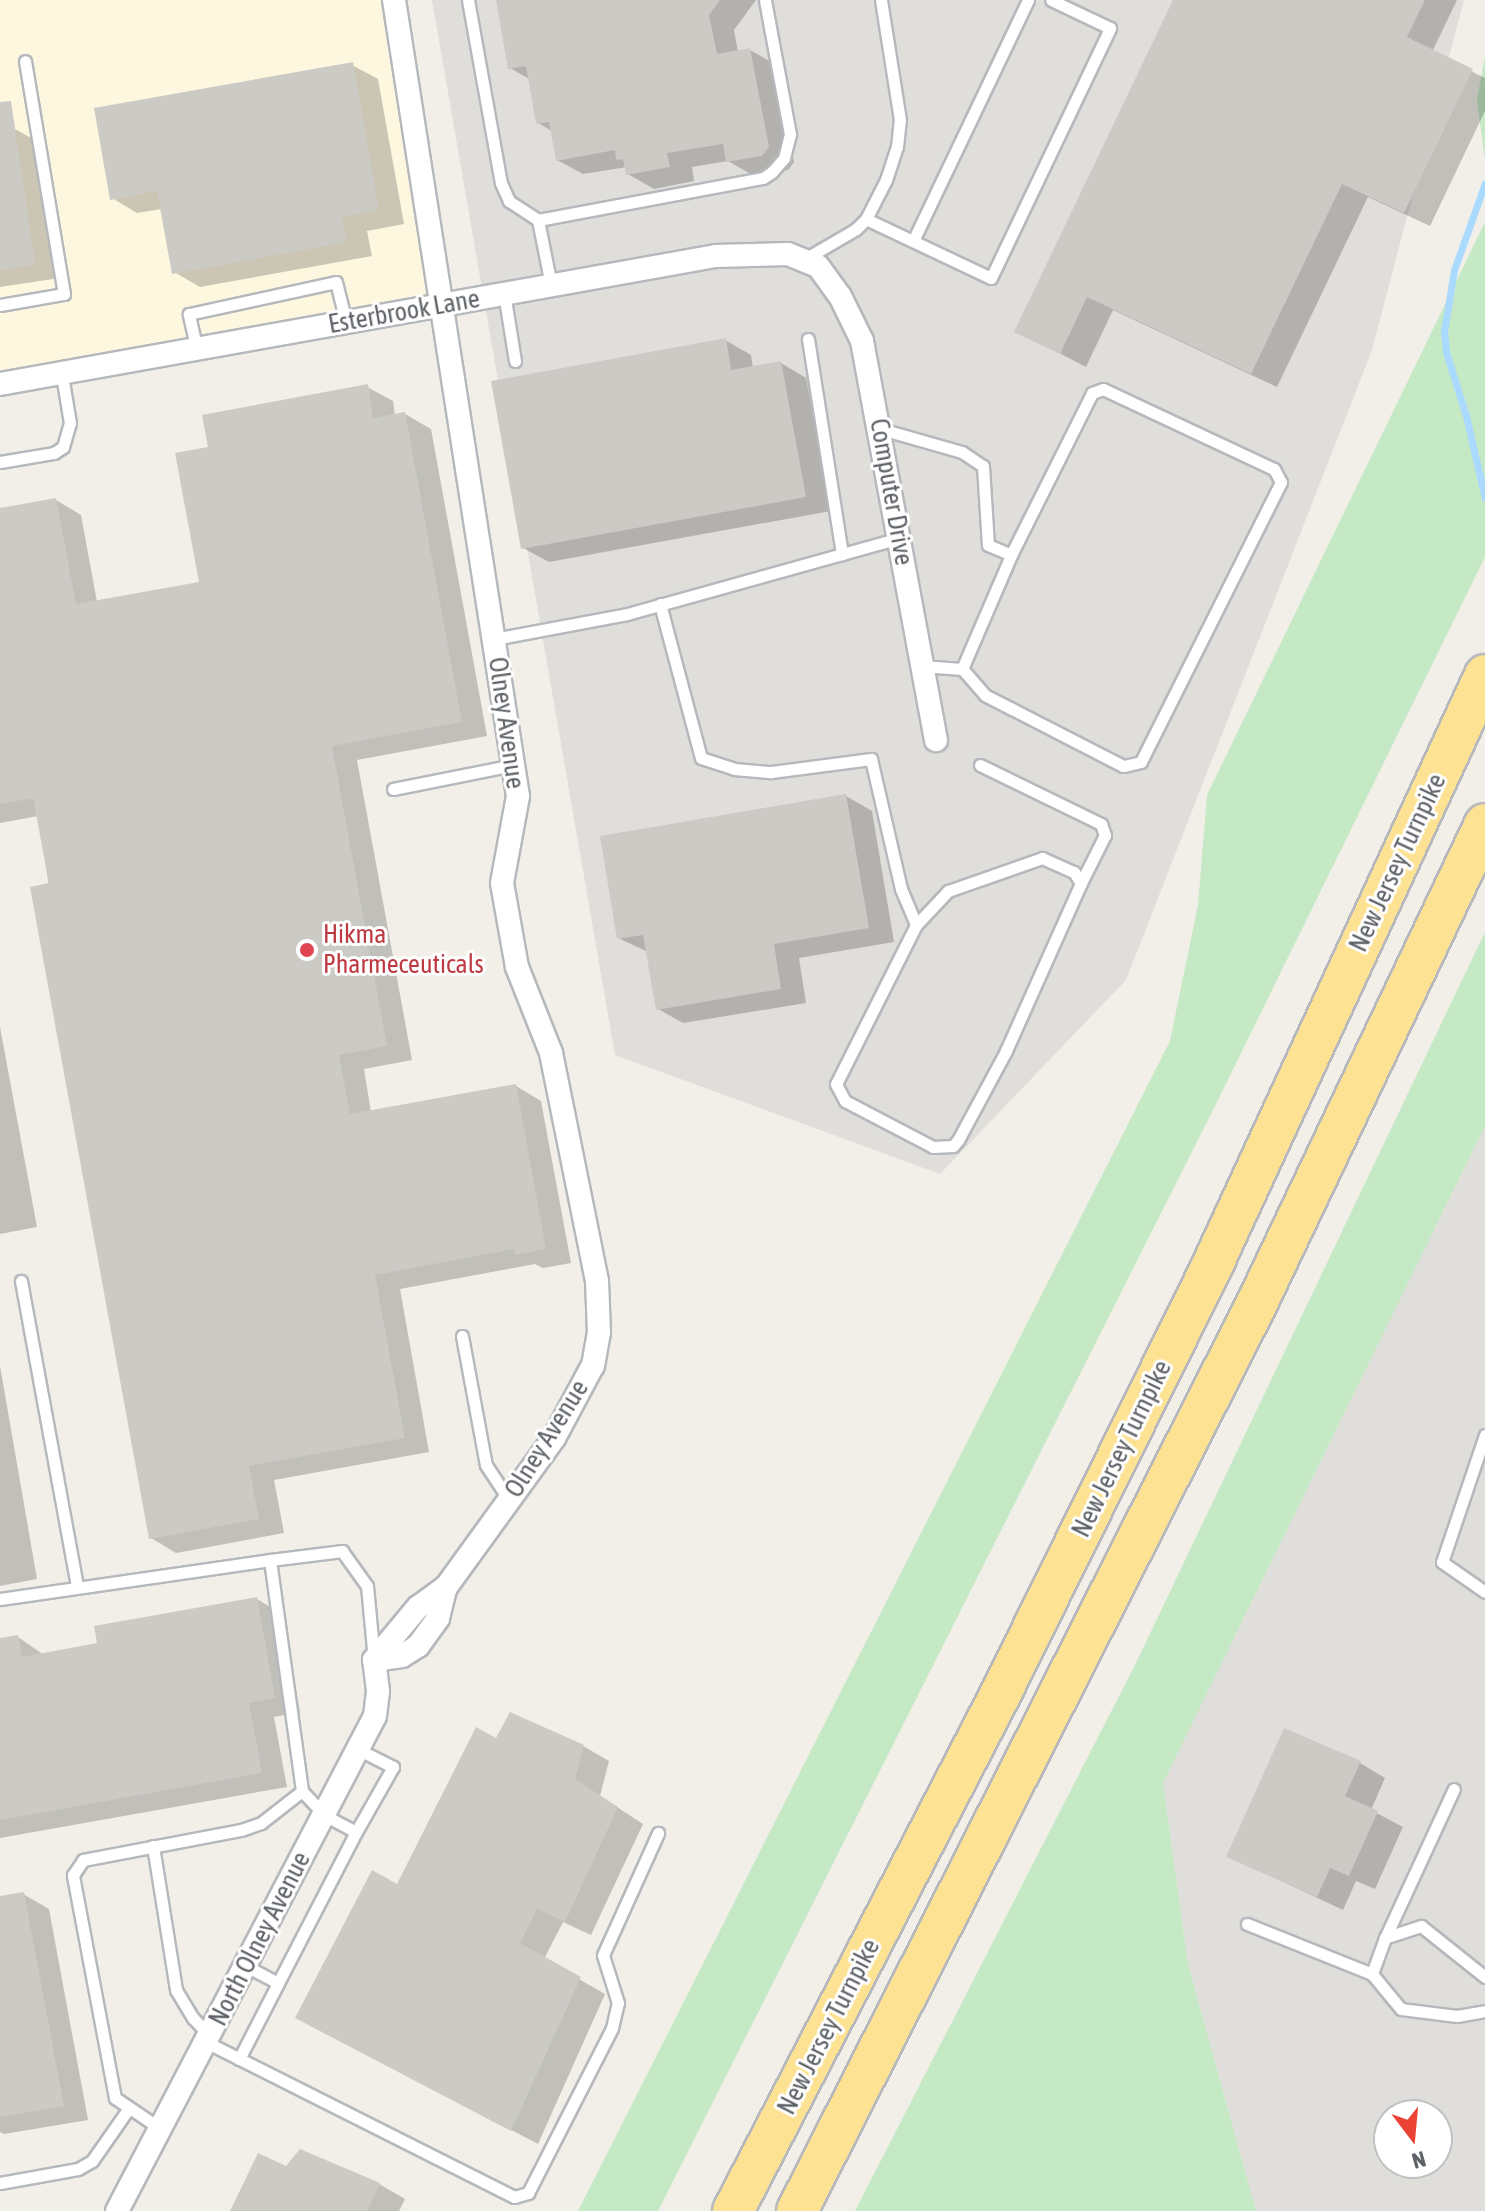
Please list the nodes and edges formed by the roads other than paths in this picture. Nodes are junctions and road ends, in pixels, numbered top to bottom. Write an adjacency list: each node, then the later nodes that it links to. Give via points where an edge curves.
1 (394, 0): 15 (street, Olney Avenue)
2 (468, 0): 9 (lane, via 501,183 509,201)
3 (765, 0): 9 (lane, via 790,134 784,158 772,172 763,178)
4 (881, 0): 8 (lane, via 900,120 886,180)
5 (1028, 0): 10 (lane)
6 (1051, 0): 10 (lane, via 1110,28 991,278)
7 (25, 61): 14 (lane, via 64,294)
8 (866, 219): 10 (lane); 11 (lane)
9 (538, 220): 12 (lane)
10 (913, 241)
11 (805, 261): 12 (street, Esterbrook Lane, via 788,254 716,256); 22 (street, Computer Drive, via 818,266 840,296 862,341)
12 (551, 285): 13 (street, Esterbrook Lane)
13 (504, 293): 15 (street, Esterbrook Lane); 19 (lane)
14 (0, 305)
15 (442, 305): 16 (street, Esterbrook Lane); 28 (street, Olney Avenue)
16 (346, 322): 18 (street, Esterbrook Lane); 18 (lane, via 336,282 189,314)
17 (808, 339): 25 (lane)
18 (197, 350): 20 (street, Esterbrook Lane)
19 (515, 361)
20 (62, 375): 21 (street, Esterbrook Lane); 23 (lane, via 70,423 63,447)
21 (0, 384)
22 (881, 429): 24 (street, Computer Drive); 26 (lane, via 962,452 983,466 988,545)
23 (0, 462)
24 (899, 538): 25 (lane); 29 (street, Computer Drive)
25 (842, 554): 27 (lane)
26 (1011, 555): 30 (lane); 30 (lane, via 1092,393 1103,389 1274,469 1281,482 1141,762 1123,766 985,695)
27 (660, 604): 28 (lane); 38 (lane, via 701,758 734,769 771,772 871,759 901,889)
28 (494, 639): 33 (street, Olney Avenue)
29 (921, 666): 30 (lane); 32 (street, Computer Drive)
30 (962, 669)
31 (1485, 675): 68 (highway, New Jersey Turnpike, via 1216,1257 1000,1695)
32 (936, 740)
33 (513, 765): 35 (lane); 42 (street, Olney Avenue, via 518,796 502,883 517,967 551,1053 597,1281 599,1332 593,1365 558,1431)
34 (980, 765): 37 (lane, via 1101,824 1105,835)
35 (393, 789)
36 (1485, 824): 69 (highway, New Jersey Turnpike, via 1258,1301)
37 (1081, 883): 38 (lane, via 1074,872 1042,858 948,891); 38 (lane, via 1006,1051 953,1146 933,1147 845,1101 836,1084)
38 (916, 925)
39 (21, 1281): 44 (lane)
40 (462, 1336): 42 (lane, via 486,1465)
41 (1485, 1435): 45 (lane, via 1442,1562)
42 (509, 1500): 47 (street, Olney Avenue, via 446,1587 418,1607)
43 (270, 1560): 44 (lane); 47 (lane, via 342,1551 367,1586); 50 (lane)
44 (77, 1586): 46 (lane)
45 (1485, 1592)
46 (0, 1599)
47 (374, 1660): 48 (street, North Olney Avenue, via 378,1704)
48 (358, 1749): 51 (street, North Olney Avenue); 52 (lane, via 393,1767)
49 (1454, 1789): 56 (lane)
50 (302, 1791): 51 (lane); 54 (lane, via 261,1823)
51 (324, 1815): 52 (lane); 57 (street, North Olney Avenue)
52 (356, 1832): 60 (lane)
53 (658, 1833): 63 (lane, via 603,1955 618,2003 612,2028 528,2193 514,2197)
54 (153, 1846): 62 (lane, via 176,1990); 64 (lane, via 83,1860 73,1875 115,2098)
55 (1247, 1924): 58 (lane)
56 (1385, 1938): 58 (lane); 59 (lane, via 1421,1926)
57 (246, 1966): 60 (lane); 62 (street, North Olney Avenue)
58 (1372, 1974): 61 (lane, via 1401,2009 1457,2016)
59 (1485, 1977)
60 (278, 1983): 63 (lane)
61 (1485, 2011)
62 (208, 2039): 63 (lane); 65 (street, North Olney Avenue)
63 (239, 2059)
64 (129, 2108): 65 (lane); 66 (lane, via 92,2161 78,2169)
65 (161, 2129): 67 (street, North Olney Avenue)
66 (0, 2183)
67 (117, 2211)
68 (733, 2211)
69 (797, 2211)

